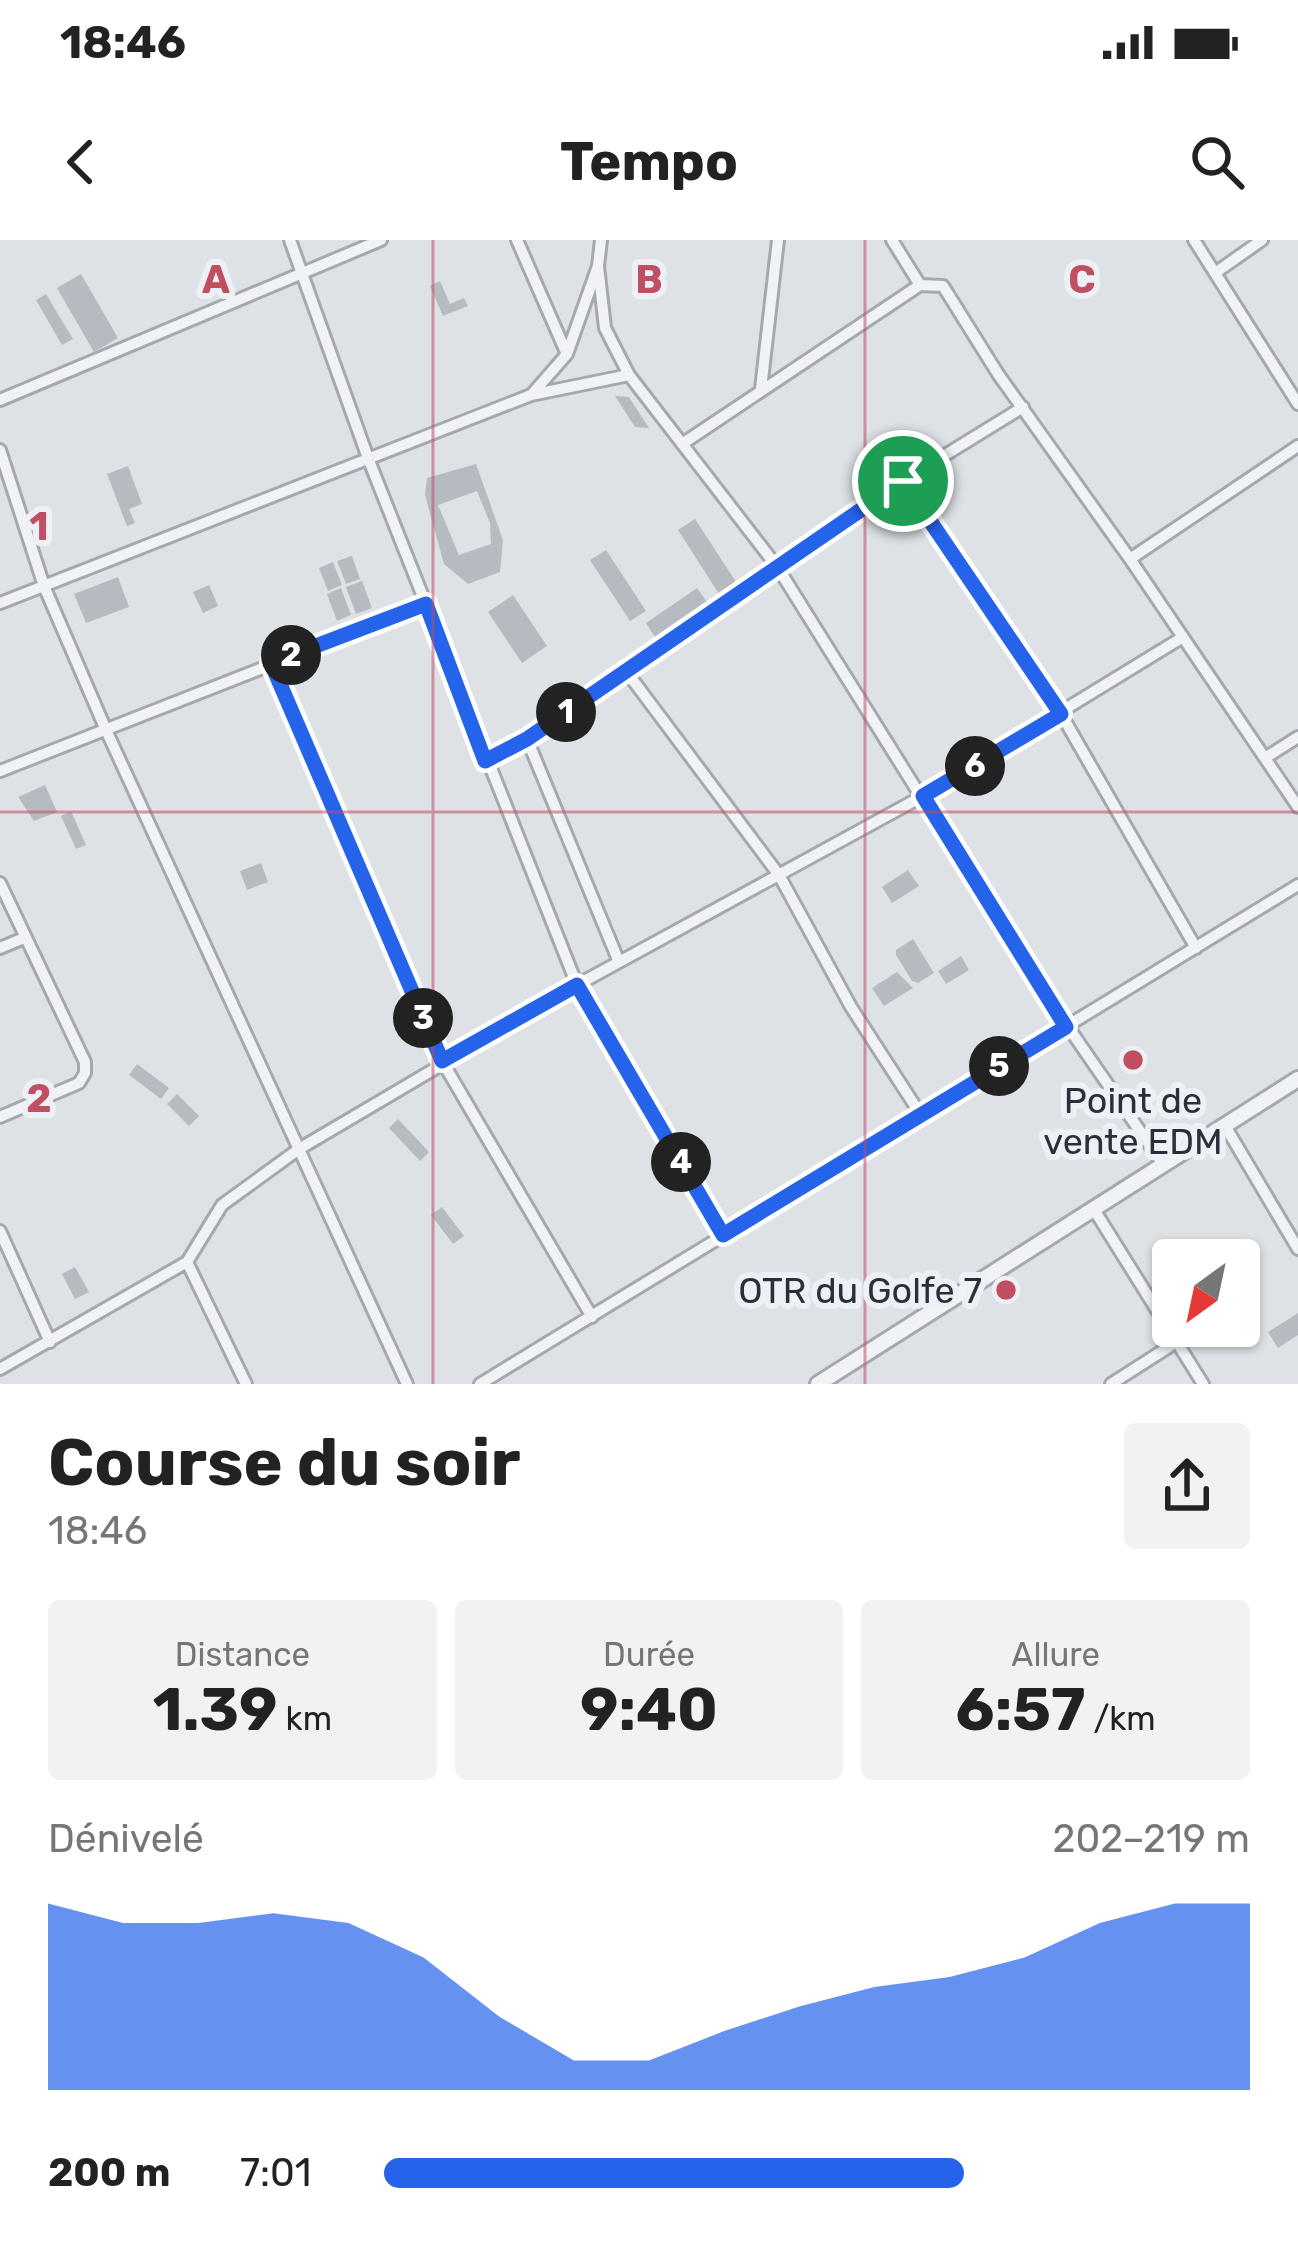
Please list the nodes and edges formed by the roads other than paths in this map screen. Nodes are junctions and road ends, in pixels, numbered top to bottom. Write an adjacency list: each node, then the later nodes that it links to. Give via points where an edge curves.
1 (290, 240): 10 (street)
2 (381, 240): 10 (street)
3 (517, 240): 13 (street)
4 (601, 240): 9 (street)
5 (778, 240): 15 (street)
6 (892, 240): 12 (street)
7 (1193, 240): 11 (street)
8 (1262, 240): 11 (street)
9 (598, 266): 13 (street); 14 (street, via 605,328)
10 (301, 272): 17 (street); 23 (street)
11 (1215, 273): 18 (street)
12 (920, 284): 15 (street); 19 (street, via 951,294)
13 (567, 354): 16 (street)
14 (629, 375): 16 (street); 20 (street)
15 (761, 389): 20 (street)
16 (531, 395): 23 (street)
17 (0, 400)
18 (1298, 404)
19 (1023, 407): 24 (street); 25 (street)
20 (682, 444): 26 (street)
21 (1298, 446): 25 (street)
22 (0, 450): 27 (street)
23 (368, 458): 27 (street); 29 (street)
24 (903, 481): 26 (street); 33 (street)
25 (1130, 559): 30 (street)
26 (778, 568): 32 (street); 40 (street)
27 (44, 586): 28 (street); 34 (street)
28 (0, 603)
29 (426, 604): 31 (street); 38 (street)
30 (1183, 637): 33 (street); 37 (street)
31 (271, 663): 34 (street); 51 (street)
32 (626, 671): 36 (street); 42 (street)
33 (1061, 714): 40 (street); 47 (street)
34 (106, 730): 39 (street); 56 (street)
35 (1298, 736): 37 (street)
36 (527, 739): 38 (street); 48 (street)
37 (1265, 758): 41 (street)
38 (485, 761): 49 (street)
39 (0, 771)
40 (923, 796): 42 (street); 50 (street)
41 (1298, 807)
42 (779, 875): 48 (street); 53 (street)
43 (0, 883): 45 (street)
44 (1298, 885): 47 (street)
45 (25, 938): 46 (street); 54 (street, via 85,1073 79,1083)
46 (0, 948)
47 (1196, 948): 50 (street)
48 (619, 962): 49 (street)
49 (577, 985): 51 (street); 60 (street)
50 (1066, 1027): 53 (street); 57 (street)
51 (442, 1061): 56 (street); 64 (street)
52 (1298, 1079): 55 (street)
53 (920, 1112): 60 (street)
54 (0, 1117)
55 (1224, 1124): 57 (street); 61 (street)
56 (299, 1149): 62 (street, via 222,1205); 71 (street)
57 (1162, 1162): 58 (street)
58 (1093, 1208): 63 (street); 69 (street)
59 (0, 1231): 65 (street)
60 (723, 1235): 64 (street)
61 (1298, 1249)
62 (187, 1262): 65 (street); 70 (street)
63 (1152, 1300)
64 (592, 1317): 72 (street)
65 (50, 1342): 68 (street)
66 (1169, 1347): 74 (street)
67 (1181, 1347): 75 (street)
68 (0, 1369)
69 (837, 1379): 73 (street)
70 (246, 1384)
71 (407, 1384)
72 (480, 1384)
73 (818, 1384)
74 (1111, 1384)
75 (1203, 1384)

